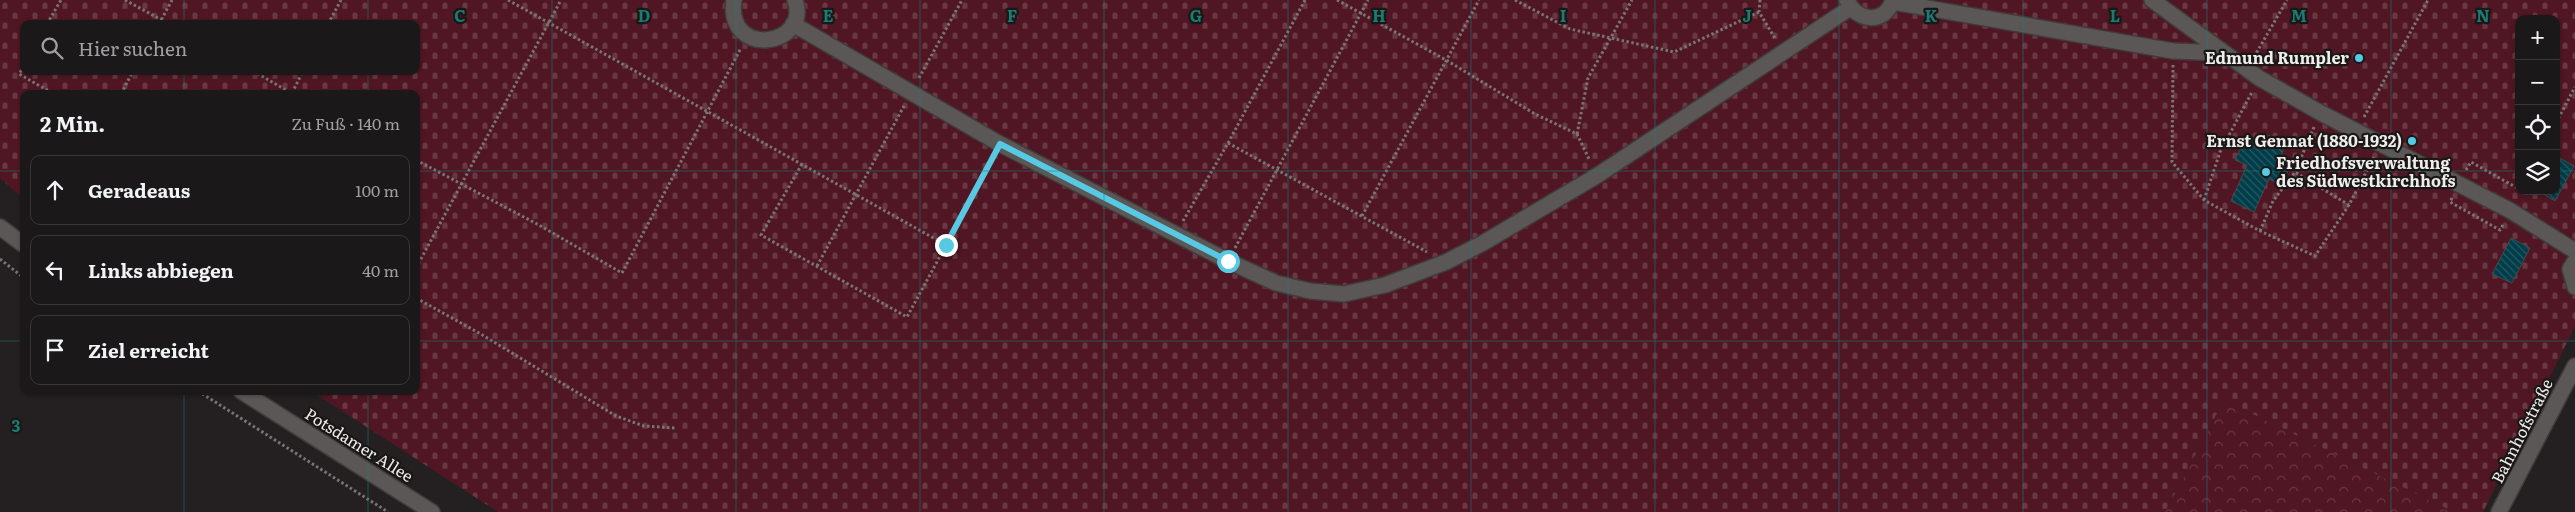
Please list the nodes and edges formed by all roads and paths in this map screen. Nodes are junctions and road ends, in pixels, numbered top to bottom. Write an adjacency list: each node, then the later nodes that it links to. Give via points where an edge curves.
1 (61, 0): 24 (path)
2 (125, 0): 25 (path)
3 (172, 0): 25 (path)
4 (341, 0): 26 (path)
5 (508, 0): 27 (path)
6 (561, 0): 27 (path)
7 (734, 0): 29 (street, via 735,20)
8 (794, 0): 28 (street, via 796,14)
9 (962, 0): 45 (path)
10 (1305, 0): 51 (path)
11 (1337, 0): 23 (path)
12 (1368, 0): 23 (path)
13 (1479, 0): 34 (path)
14 (1515, 0): 30 (path, via 1570,29)
15 (1632, 0): 30 (path)
16 (1760, 0): 22 (path)
17 (2152, 0): 33 (street)
18 (2287, 0): 39 (path)
19 (2428, 0): 49 (path)
20 (1893, 1): 21 (street, via 1884,14 1870,18 1862,17); 31 (street)
21 (1848, 4): 32 (street)
22 (1759, 12): 30 (path, via 1674,52); 32 (path)
23 (1361, 14): 34 (path); 56 (path)
24 (50, 20)
25 (161, 20)
26 (330, 20)
27 (549, 23): 46 (path); 59 (path)
28 (793, 24): 29 (street, via 772,40); 45 (street)
29 (748, 36): 46 (path)
30 (1610, 38): 50 (path, via 1588,78)
31 (2172, 51): 33 (street); 61 (path, via 2172,162)
32 (1783, 52): 58 (street)
33 (2223, 53): 39 (street)
34 (1446, 60): 50 (path, via 1535,114); 63 (path)
35 (21, 75): 41 (path)
36 (131, 75): 42 (path)
37 (260, 75): 43 (path)
38 (301, 75): 44 (path)
39 (2253, 75): 47 (street); 61 (path, via 2220,152)
40 (2575, 87): 48 (path)
41 (47, 90)
42 (123, 90)
43 (285, 90)
44 (294, 90)
45 (910, 94): 52 (street); 60 (path)
46 (708, 112): 55 (path); 59 (path, via 622,273)
47 (2321, 113): 49 (street); 57 (path)
48 (2560, 115)
49 (2356, 131): 53 (street)
50 (1577, 134): 58 (path)
51 (1228, 143): 56 (path); 66 (path)
52 (1000, 144): 66 (street); 68 (path)
53 (2381, 144): 62 (path); 69 (street, via 2512,211)
54 (420, 162): 59 (path)
55 (802, 164): 60 (path); 75 (path, via 762,235)
56 (1278, 170): 63 (path); 72 (path)
57 (2294, 172): 62 (path); 65 (path, via 2273,201)
58 (1598, 175): 74 (street)
59 (461, 185): 71 (path)
60 (856, 194): 68 (path); 75 (path)
61 (2204, 200): 65 (path)
62 (2349, 205): 65 (path, via 2315,256)
63 (1362, 216): 74 (path)
64 (0, 227): 67 (street)
65 (2260, 231)
66 (1176, 233): 72 (street)
67 (20, 242)
68 (946, 245): 75 (path, via 908,318)
69 (2575, 251)
70 (0, 259): 76 (path)
71 (420, 261)
72 (1228, 261): 74 (street, via 1276,283 1344,294 1385,285)
73 (2575, 261): 77 (street, via 2570,269)
74 (1446, 262)
75 (817, 266)
76 (20, 275)
77 (2575, 287)
78 (420, 300): 82 (path, via 616,416 644,426)
79 (2575, 366): 85 (street, Bahnhofstraße)
80 (204, 395): 83 (path)
81 (247, 395): 84 (street, Potsdamer Allee)
82 (675, 428)
83 (388, 512)
84 (432, 512)
85 (2499, 512)

